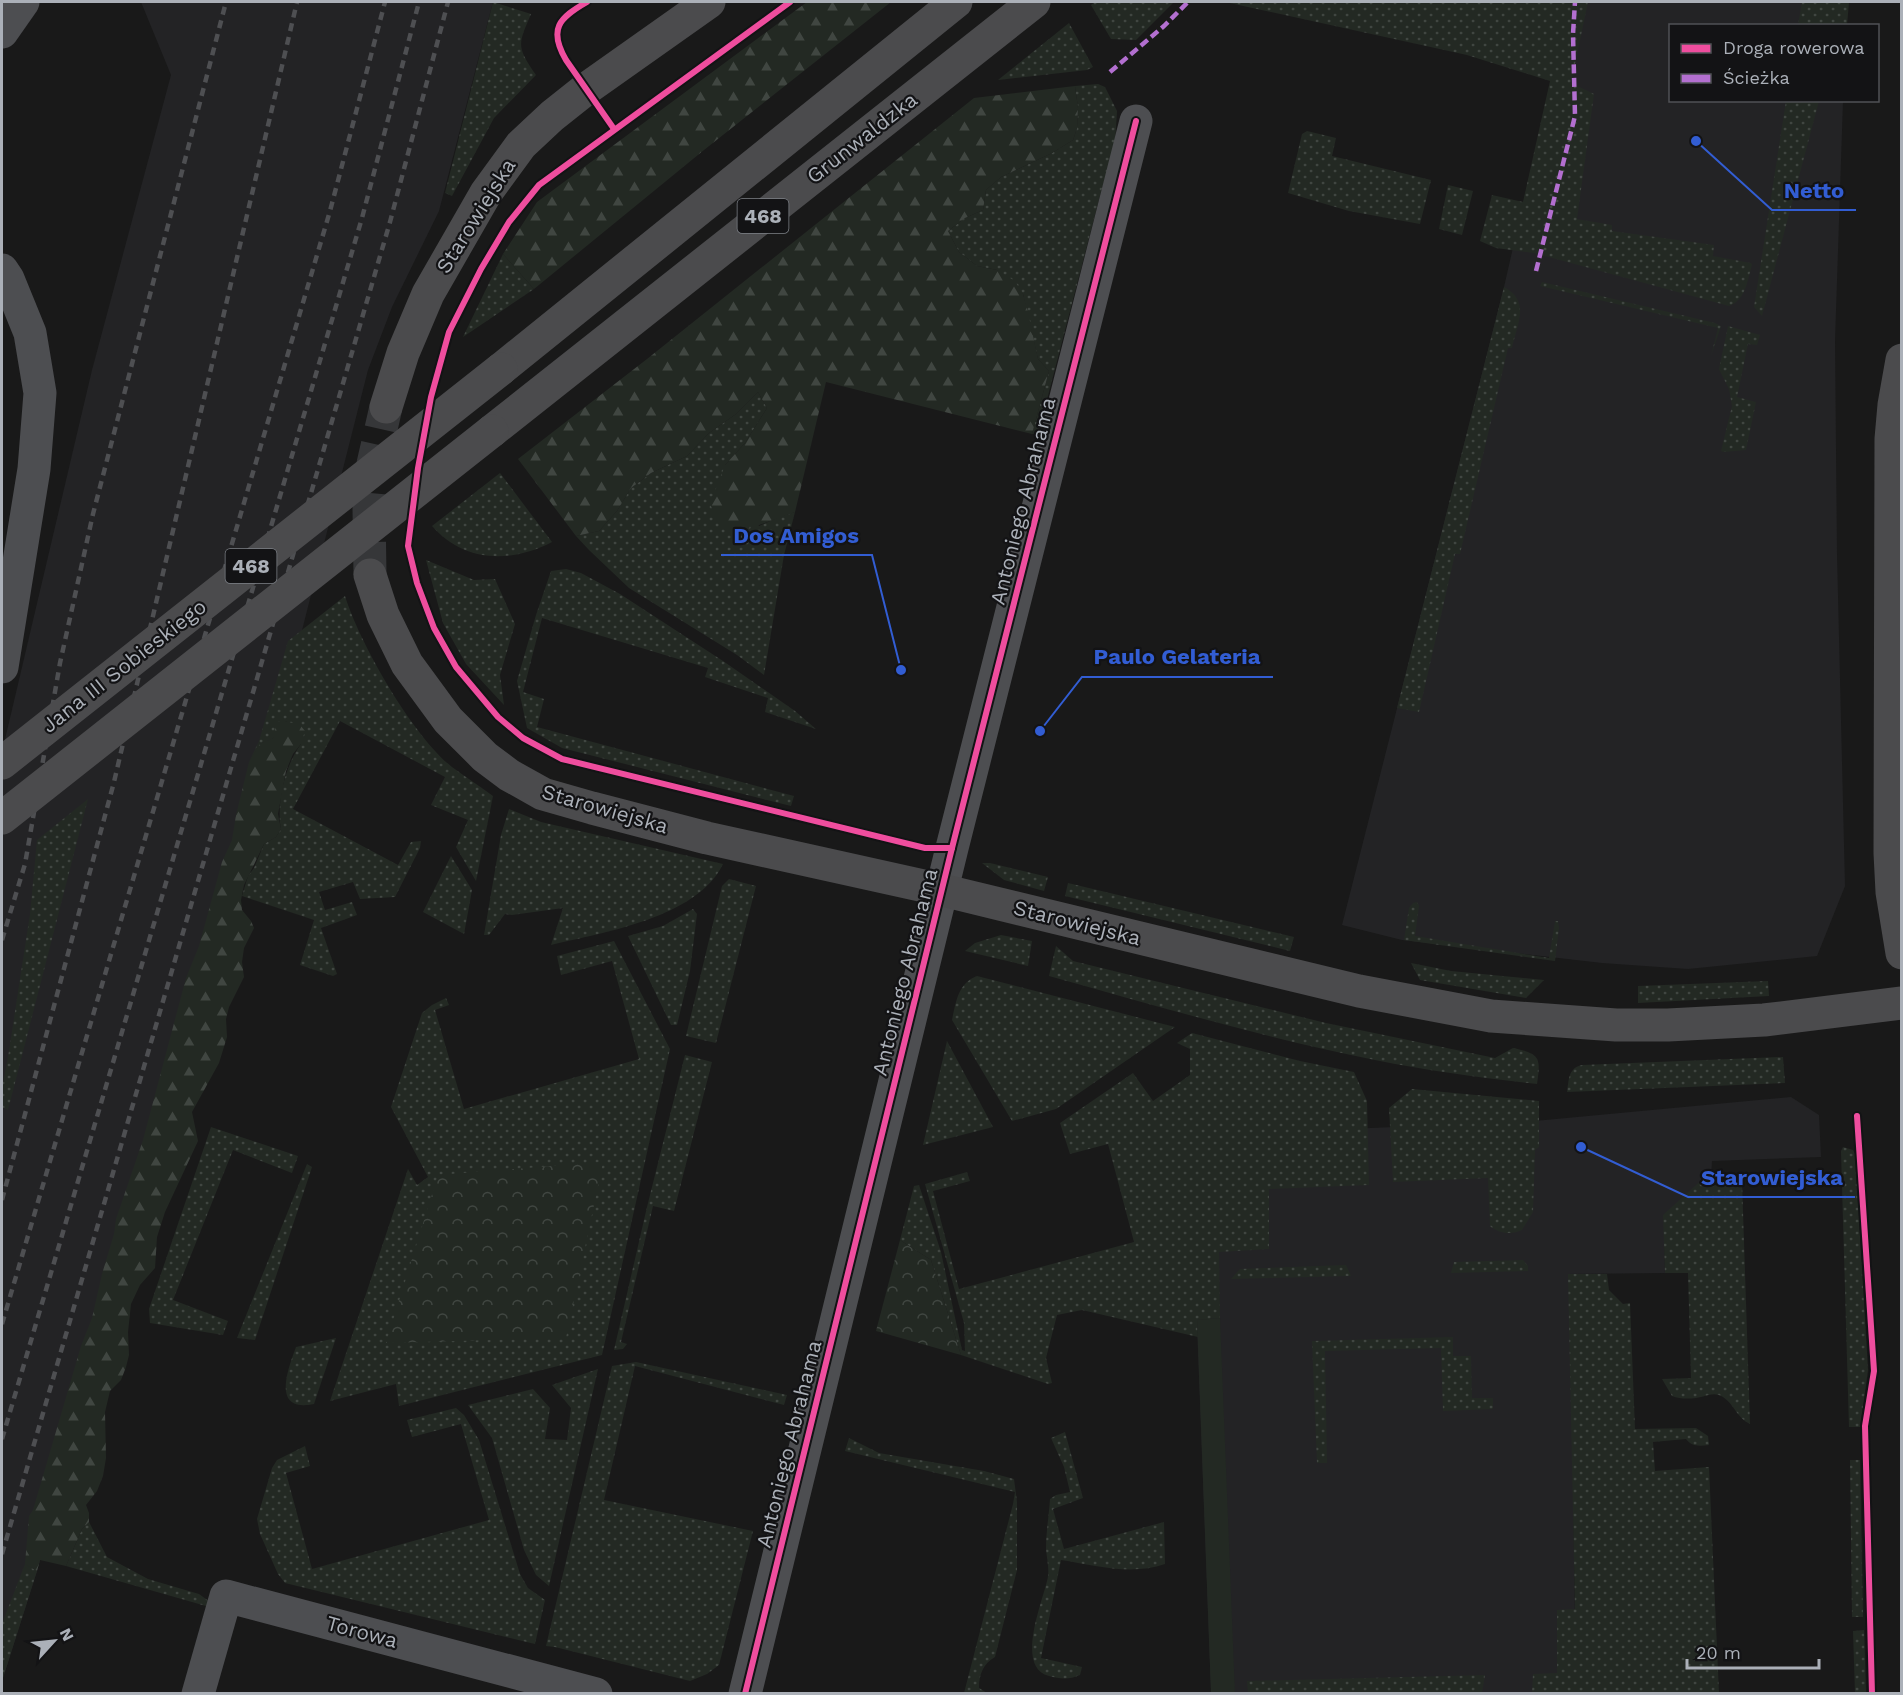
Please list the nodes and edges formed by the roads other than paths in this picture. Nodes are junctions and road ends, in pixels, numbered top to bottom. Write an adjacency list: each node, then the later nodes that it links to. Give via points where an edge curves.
1 (23, 2): 5 (street)
2 (709, 2): 9 (main road, Starowiejska, via 586,89 521,145 486,192 428,294)
3 (956, 2): 13 (main road, Jana III Sobieskiego / 468, bridge, via 501,369)
4 (1034, 2): 10 (main road, Grunwaldzka / 468)
5 (2, 32)
6 (1136, 121): 15 (street, Antoniego Abrahama)
7 (2, 270): 12 (street, via 30,333 40,393 34,469)
8 (1902, 360): 16 (main road, via 1891,439 1890,806 1892,892)
9 (386, 407)
10 (492, 431): 14 (main road, Jana III Sobieskiego / 468, bridge)
11 (370, 575): 15 (main road, Starowiejska, via 383,615 407,664 448,720 484,757 543,794 707,838)
12 (2, 667)
13 (2, 763)
14 (2, 818)
15 (942, 890): 17 (main road, Starowiejska, via 1359,991 1491,1016 1668,1025 1764,1020); 20 (street, Antoniego Abrahama)
16 (1902, 953)
17 (1902, 1003)
18 (198, 1694): 19 (street, Torowa, via 226,1596)
19 (596, 1694)
20 (745, 1694)

